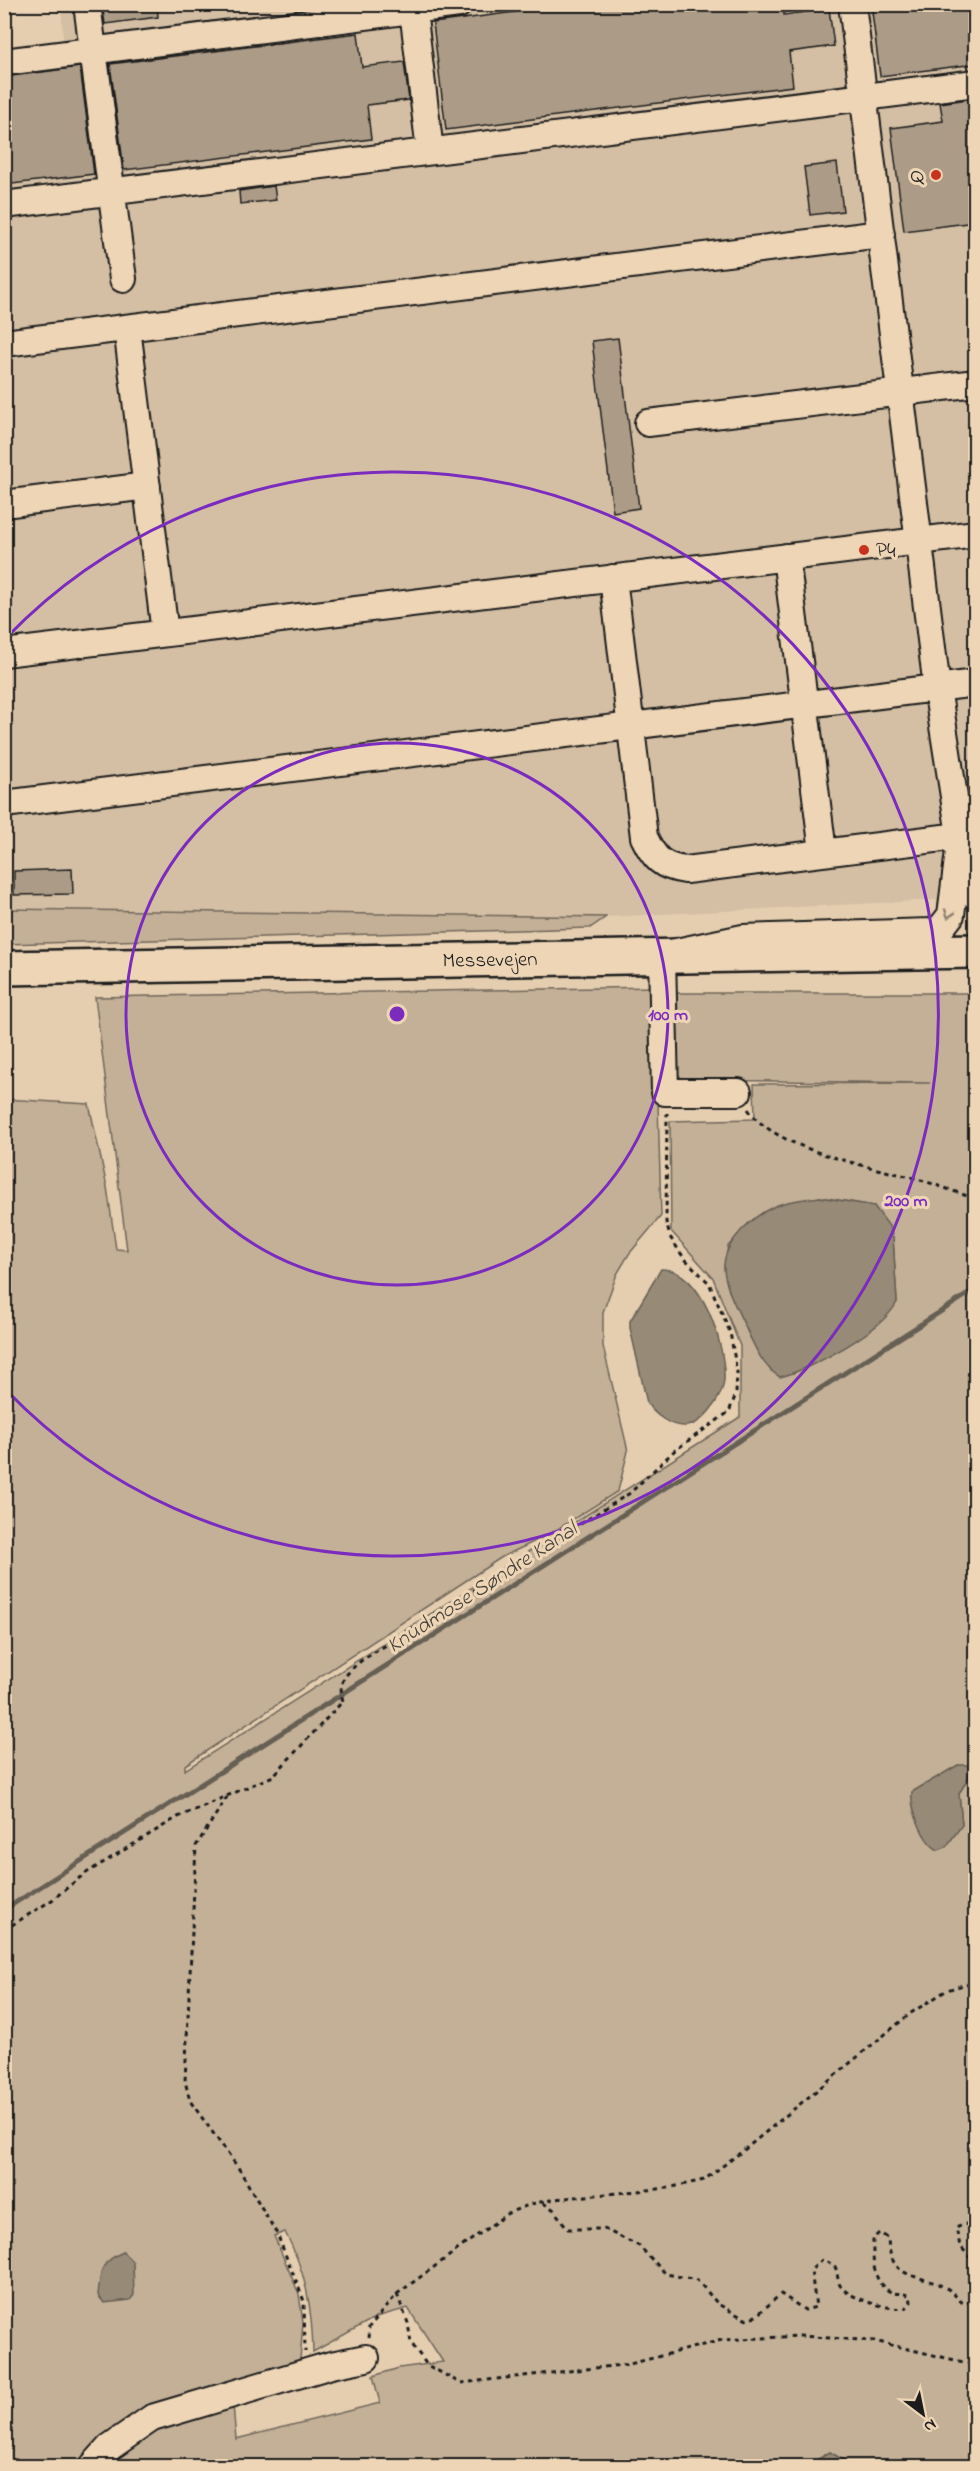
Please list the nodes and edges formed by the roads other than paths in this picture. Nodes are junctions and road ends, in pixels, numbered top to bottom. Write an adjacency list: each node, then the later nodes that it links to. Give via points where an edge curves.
1 (87, 4): 5 (lane)
2 (459, 4): 4 (lane)
3 (852, 4): 8 (lane)
4 (424, 8): 5 (lane); 9 (lane)
5 (93, 51): 6 (lane); 10 (lane)
6 (4, 62)
7 (975, 83): 8 (lane)
8 (864, 97): 9 (lane); 12 (lane)
9 (430, 152): 10 (lane)
10 (111, 191): 11 (lane); 13 (lane)
11 (4, 205)
12 (880, 234): 14 (lane); 17 (lane)
13 (123, 279)
14 (127, 328): 15 (lane); 19 (lane)
15 (4, 343)
16 (975, 383): 17 (lane)
17 (900, 392): 18 (lane); 22 (lane)
18 (648, 423)
19 (147, 486): 20 (lane); 25 (lane)
20 (4, 504)
21 (975, 534): 22 (lane)
22 (918, 541): 23 (lane); 28 (lane)
23 (786, 557): 24 (lane); 29 (lane)
24 (613, 578): 25 (lane); 30 (lane)
25 (165, 633): 26 (lane)
26 (4, 653)
27 (975, 683): 28 (lane)
28 (937, 688): 29 (lane); 32 (lane)
29 (804, 704): 30 (lane); 33 (lane)
30 (631, 726): 31 (lane); 33 (lane, via 644,837 659,862 686,870)
31 (4, 804)
32 (968, 835): 33 (lane); 34 (lane); 36 (lane, one-way to 36, via 951,915 941,928 930,932 743,938)
33 (823, 852)
34 (975, 896)
35 (975, 951): 36 (main road, Messevejen)
36 (662, 955): 37 (main road, Messevejen); 38 (lane, via 666,1092)
37 (4, 968)
38 (738, 1092)
39 (366, 2358): 40 (lane, via 152,2418 110,2447)
40 (93, 2466)

